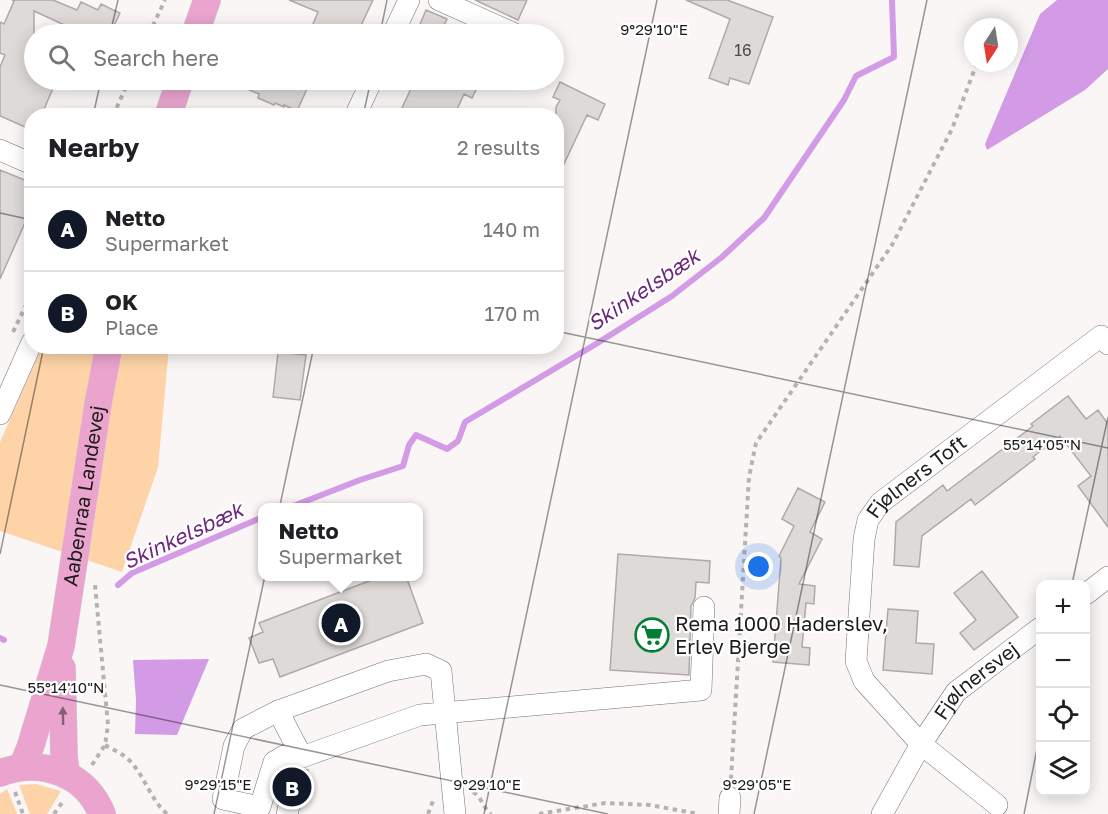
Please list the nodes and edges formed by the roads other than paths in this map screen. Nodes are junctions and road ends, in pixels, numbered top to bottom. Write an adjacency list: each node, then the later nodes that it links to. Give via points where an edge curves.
1 (207, 0): 4 (main road)
2 (409, 0): 5 (street)
3 (439, 0): 6 (street)
4 (199, 24)
5 (398, 24)
6 (493, 24)
7 (177, 90): 9 (main road)
8 (368, 90): 10 (street)
9 (171, 108)
10 (360, 108)
11 (0, 150): 12 (street)
12 (24, 160)
13 (1108, 344): 24 (street, Fjølners Toft, via 1101,336 880,503 868,520 856,661 864,681)
14 (27, 354): 16 (street)
15 (107, 354): 21 (main road, Aabenraa Landevej)
16 (0, 414)
17 (1108, 577): 18 (street)
18 (1090, 591)
19 (704, 607): 23 (street, via 701,690)
20 (1036, 632): 24 (street, Fjølnersvej, via 956,692)
21 (61, 646): 26 (main road, Aabenraa Landevej, via 30,748); 27 (main road, Aabenraa Landevej, one-way to 21, via 64,756)
22 (278, 711): 23 (street, via 388,671 426,664 441,671); 25 (street); 29 (street, via 243,729 234,746)
23 (446, 713): 25 (street, via 420,715); 31 (street)
24 (921, 744): 28 (street, Fjølnersvej); 32 (street, Fjølnersvej)
25 (302, 757): 29 (street, via 284,756 274,762 260,807)
26 (12, 776): 27 (main road, via 45,768)
27 (74, 780): 30 (main road, via 90,794)
28 (997, 805)
29 (229, 807)
30 (102, 814)
31 (455, 814)
32 (882, 814)

